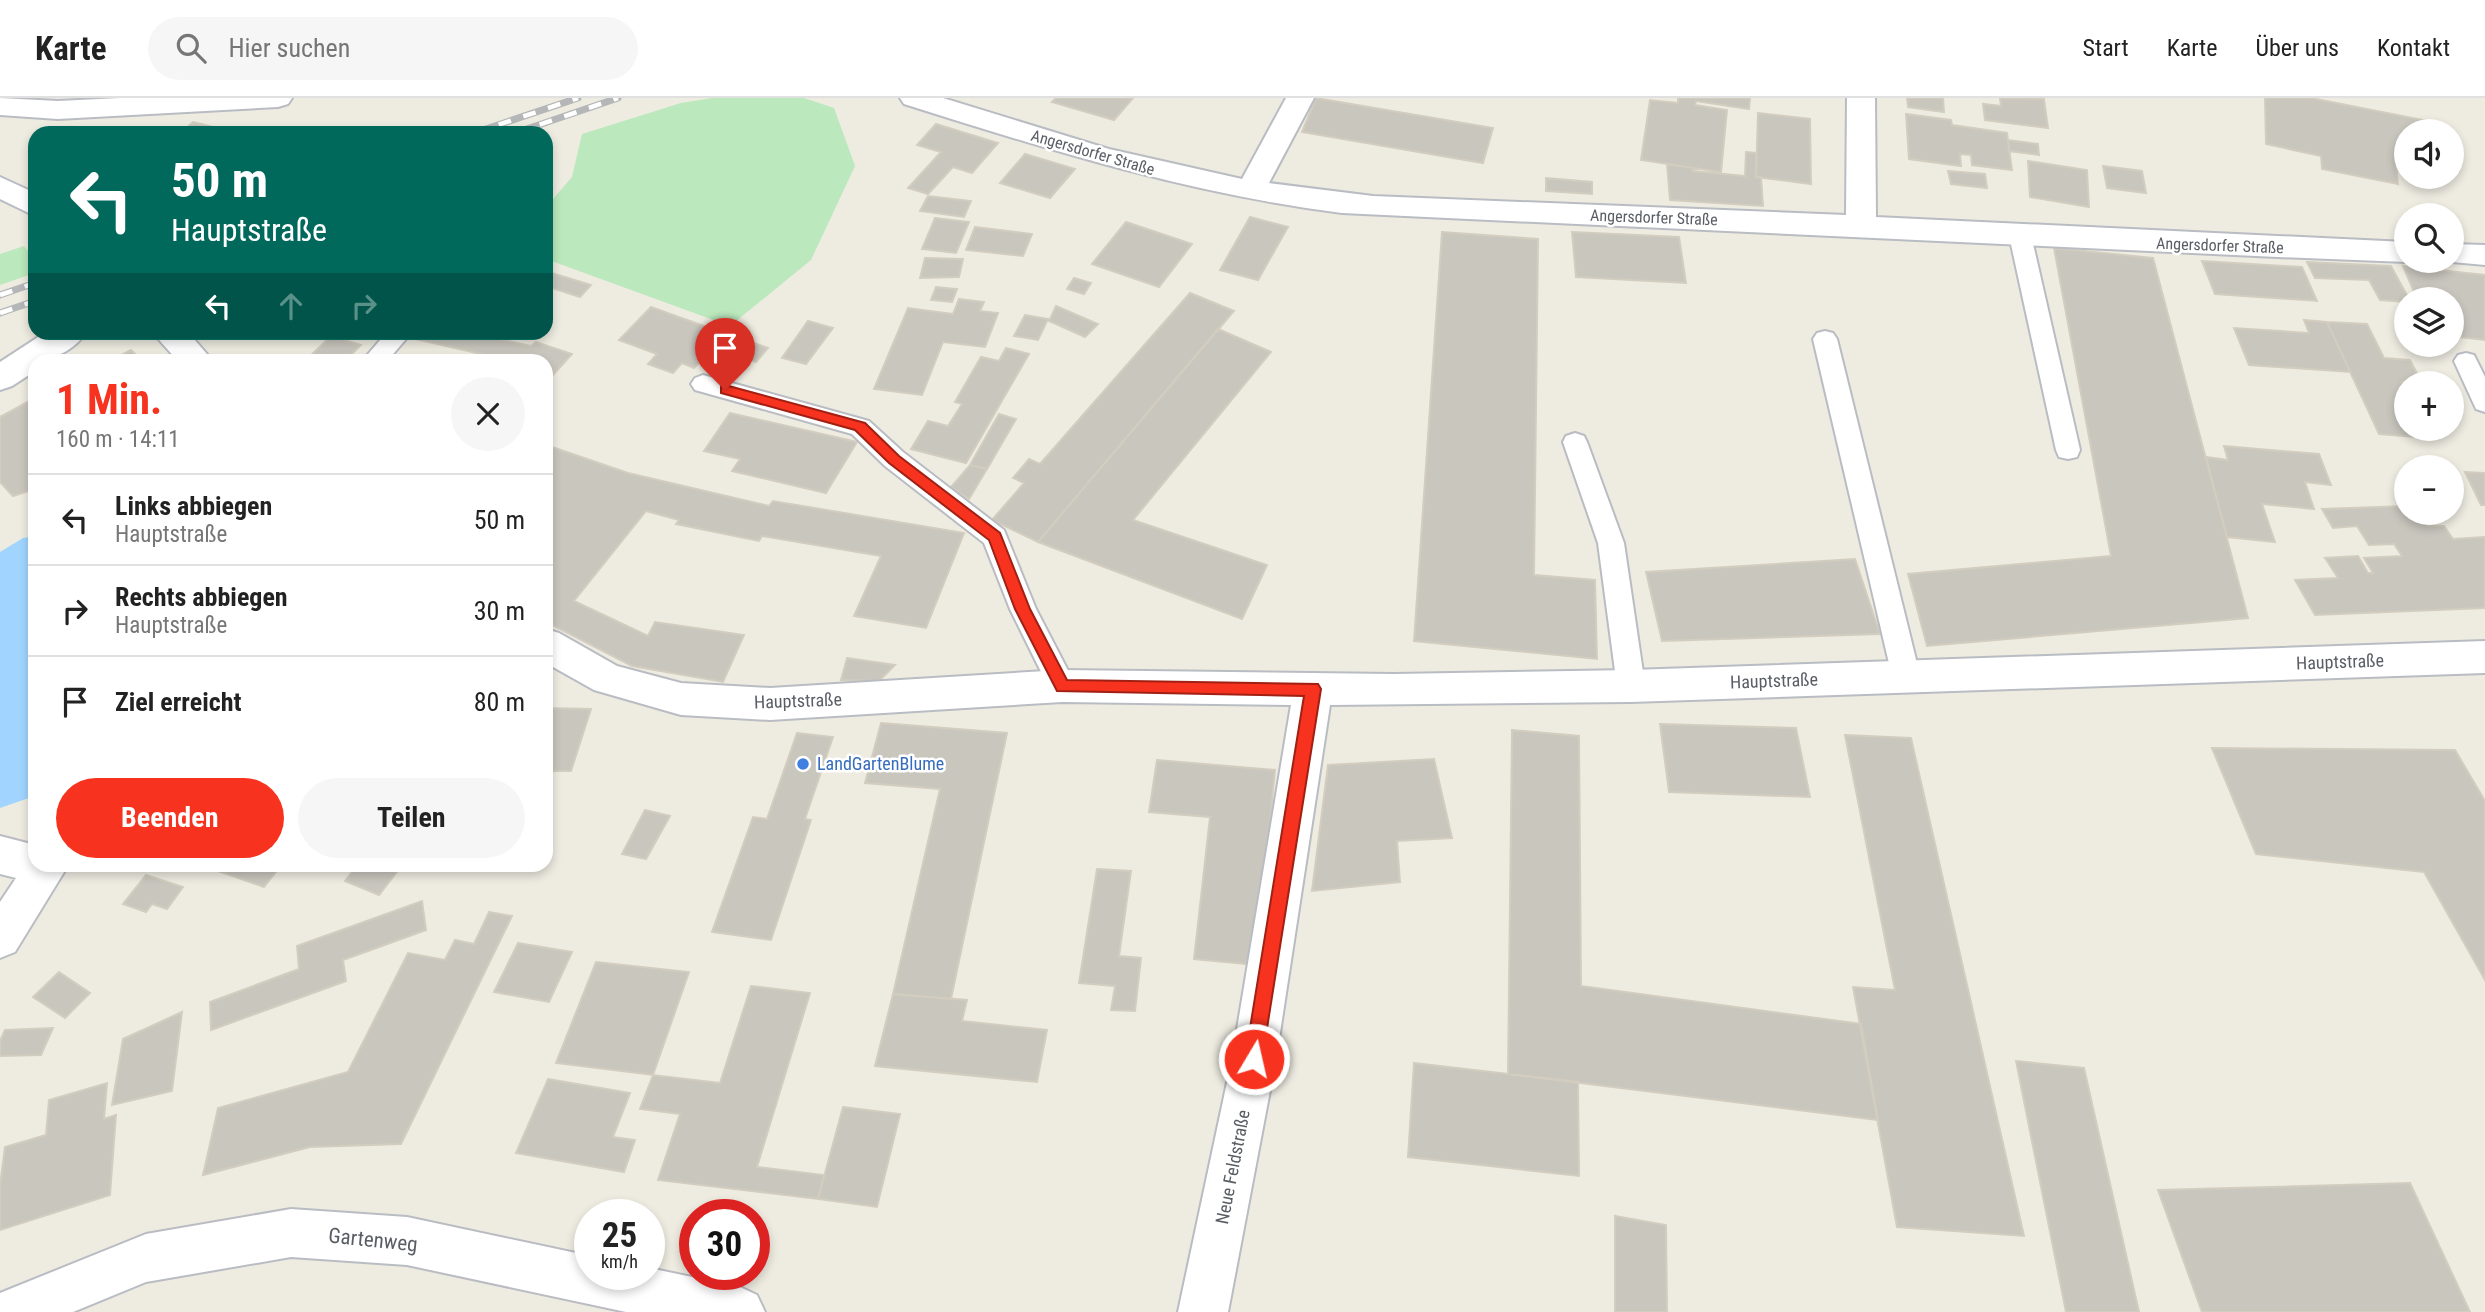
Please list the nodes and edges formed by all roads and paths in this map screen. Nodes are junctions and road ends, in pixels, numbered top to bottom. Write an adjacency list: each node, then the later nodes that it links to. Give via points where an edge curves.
1 (278, 98): 5 (street, via 58,110)
2 (914, 98): 7 (street, Angersdorfer Straße, via 1125,163)
3 (1300, 98): 7 (street)
4 (1861, 98): 9 (street)
5 (0, 106)
6 (0, 187): 8 (street)
7 (1251, 190): 9 (street, Angersdorfer Straße, via 1373,206)
8 (28, 202)
9 (1861, 225): 10 (street, Angersdorfer Straße)
10 (2020, 234): 11 (street, Angersdorfer Straße); 27 (lane)
11 (2394, 251)
12 (2464, 254): 13 (street)
13 (2485, 255)
14 (1825, 339): 30 (lane)
15 (57, 340): 18 (street)
16 (176, 340): 19 (street)
17 (394, 340): 20 (lane)
18 (36, 354)
19 (190, 354)
20 (381, 354)
21 (28, 359): 23 (street)
22 (2466, 361): 25 (lane)
23 (0, 378)
24 (703, 384): 31 (lane, via 860,426 894,459 995,537 1023,609)
25 (2485, 403)
26 (1575, 442): 32 (lane, via 1611,543)
27 (2068, 450)
28 (553, 648): 31 (street, Hauptstraße, via 607,679 681,699 771,704)
29 (2482, 662): 30 (street, Hauptstraße)
30 (1906, 676): 32 (street, Hauptstraße)
31 (1062, 686): 33 (street, Hauptstraße)
32 (1631, 686): 33 (street, Hauptstraße)
33 (1313, 689): 40 (street, Neue Feldstraße, via 1254,1059)
34 (0, 855): 35 (street)
35 (28, 862)
36 (38, 872): 37 (street)
37 (0, 938)
38 (724, 1310): 39 (street, Gartenweg, via 407,1241 291,1233 146,1258)
39 (13, 1312)
40 (1203, 1312)

